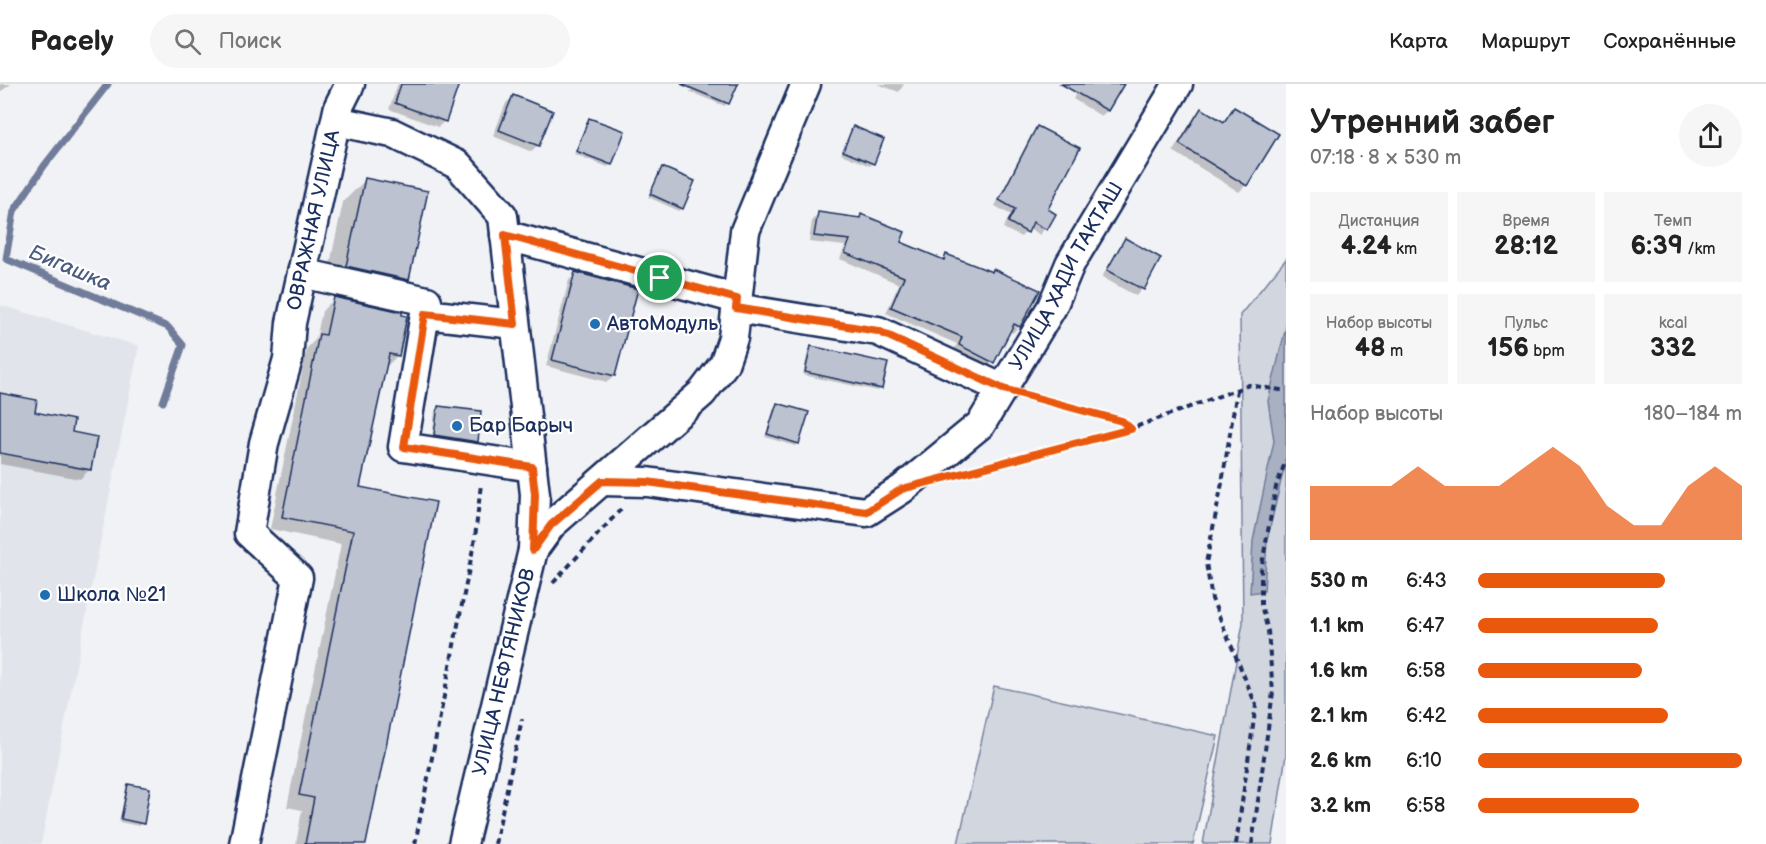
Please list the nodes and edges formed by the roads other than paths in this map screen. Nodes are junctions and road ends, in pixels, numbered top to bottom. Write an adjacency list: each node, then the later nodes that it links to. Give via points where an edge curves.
1 (350, 84): 4 (street, ОВРАЖНАЯ УЛИЦА)
2 (806, 84): 7 (street, УЛИЦА НЕФТЯНИКОВ, via 745,231)
3 (1178, 84): 10 (street, УЛИЦА ХАДИ ТАКТАШ, via 1070,264 1052,307)
4 (336, 121): 5 (street, via 392,133 458,165 503,216); 6 (street, ОВРАЖНАЯ УЛИЦА)
5 (505, 235): 7 (street); 9 (street)
6 (302, 273): 8 (street, via 427,301); 14 (street, ОВРАЖНАЯ УЛИЦА, via 288,358 264,443 249,533 298,578)
7 (737, 304): 10 (street, via 878,331); 12 (street, УЛИЦА НЕФТЯНИКОВ, via 733,338 724,364 702,393)
8 (425, 314): 9 (street); 11 (street, via 404,447)
9 (515, 324): 11 (street)
10 (1003, 389): 12 (street, УЛИЦА ХАДИ ТАКТАШ, via 981,424 902,489 866,512 647,482)
11 (532, 467): 13 (street)
12 (602, 481): 13 (street, УЛИЦА НЕФТЯНИКОВ, via 551,525)
13 (533, 550): 15 (street, УЛИЦА НЕФТЯНИКОВ)
14 (244, 844)
15 (463, 844)

